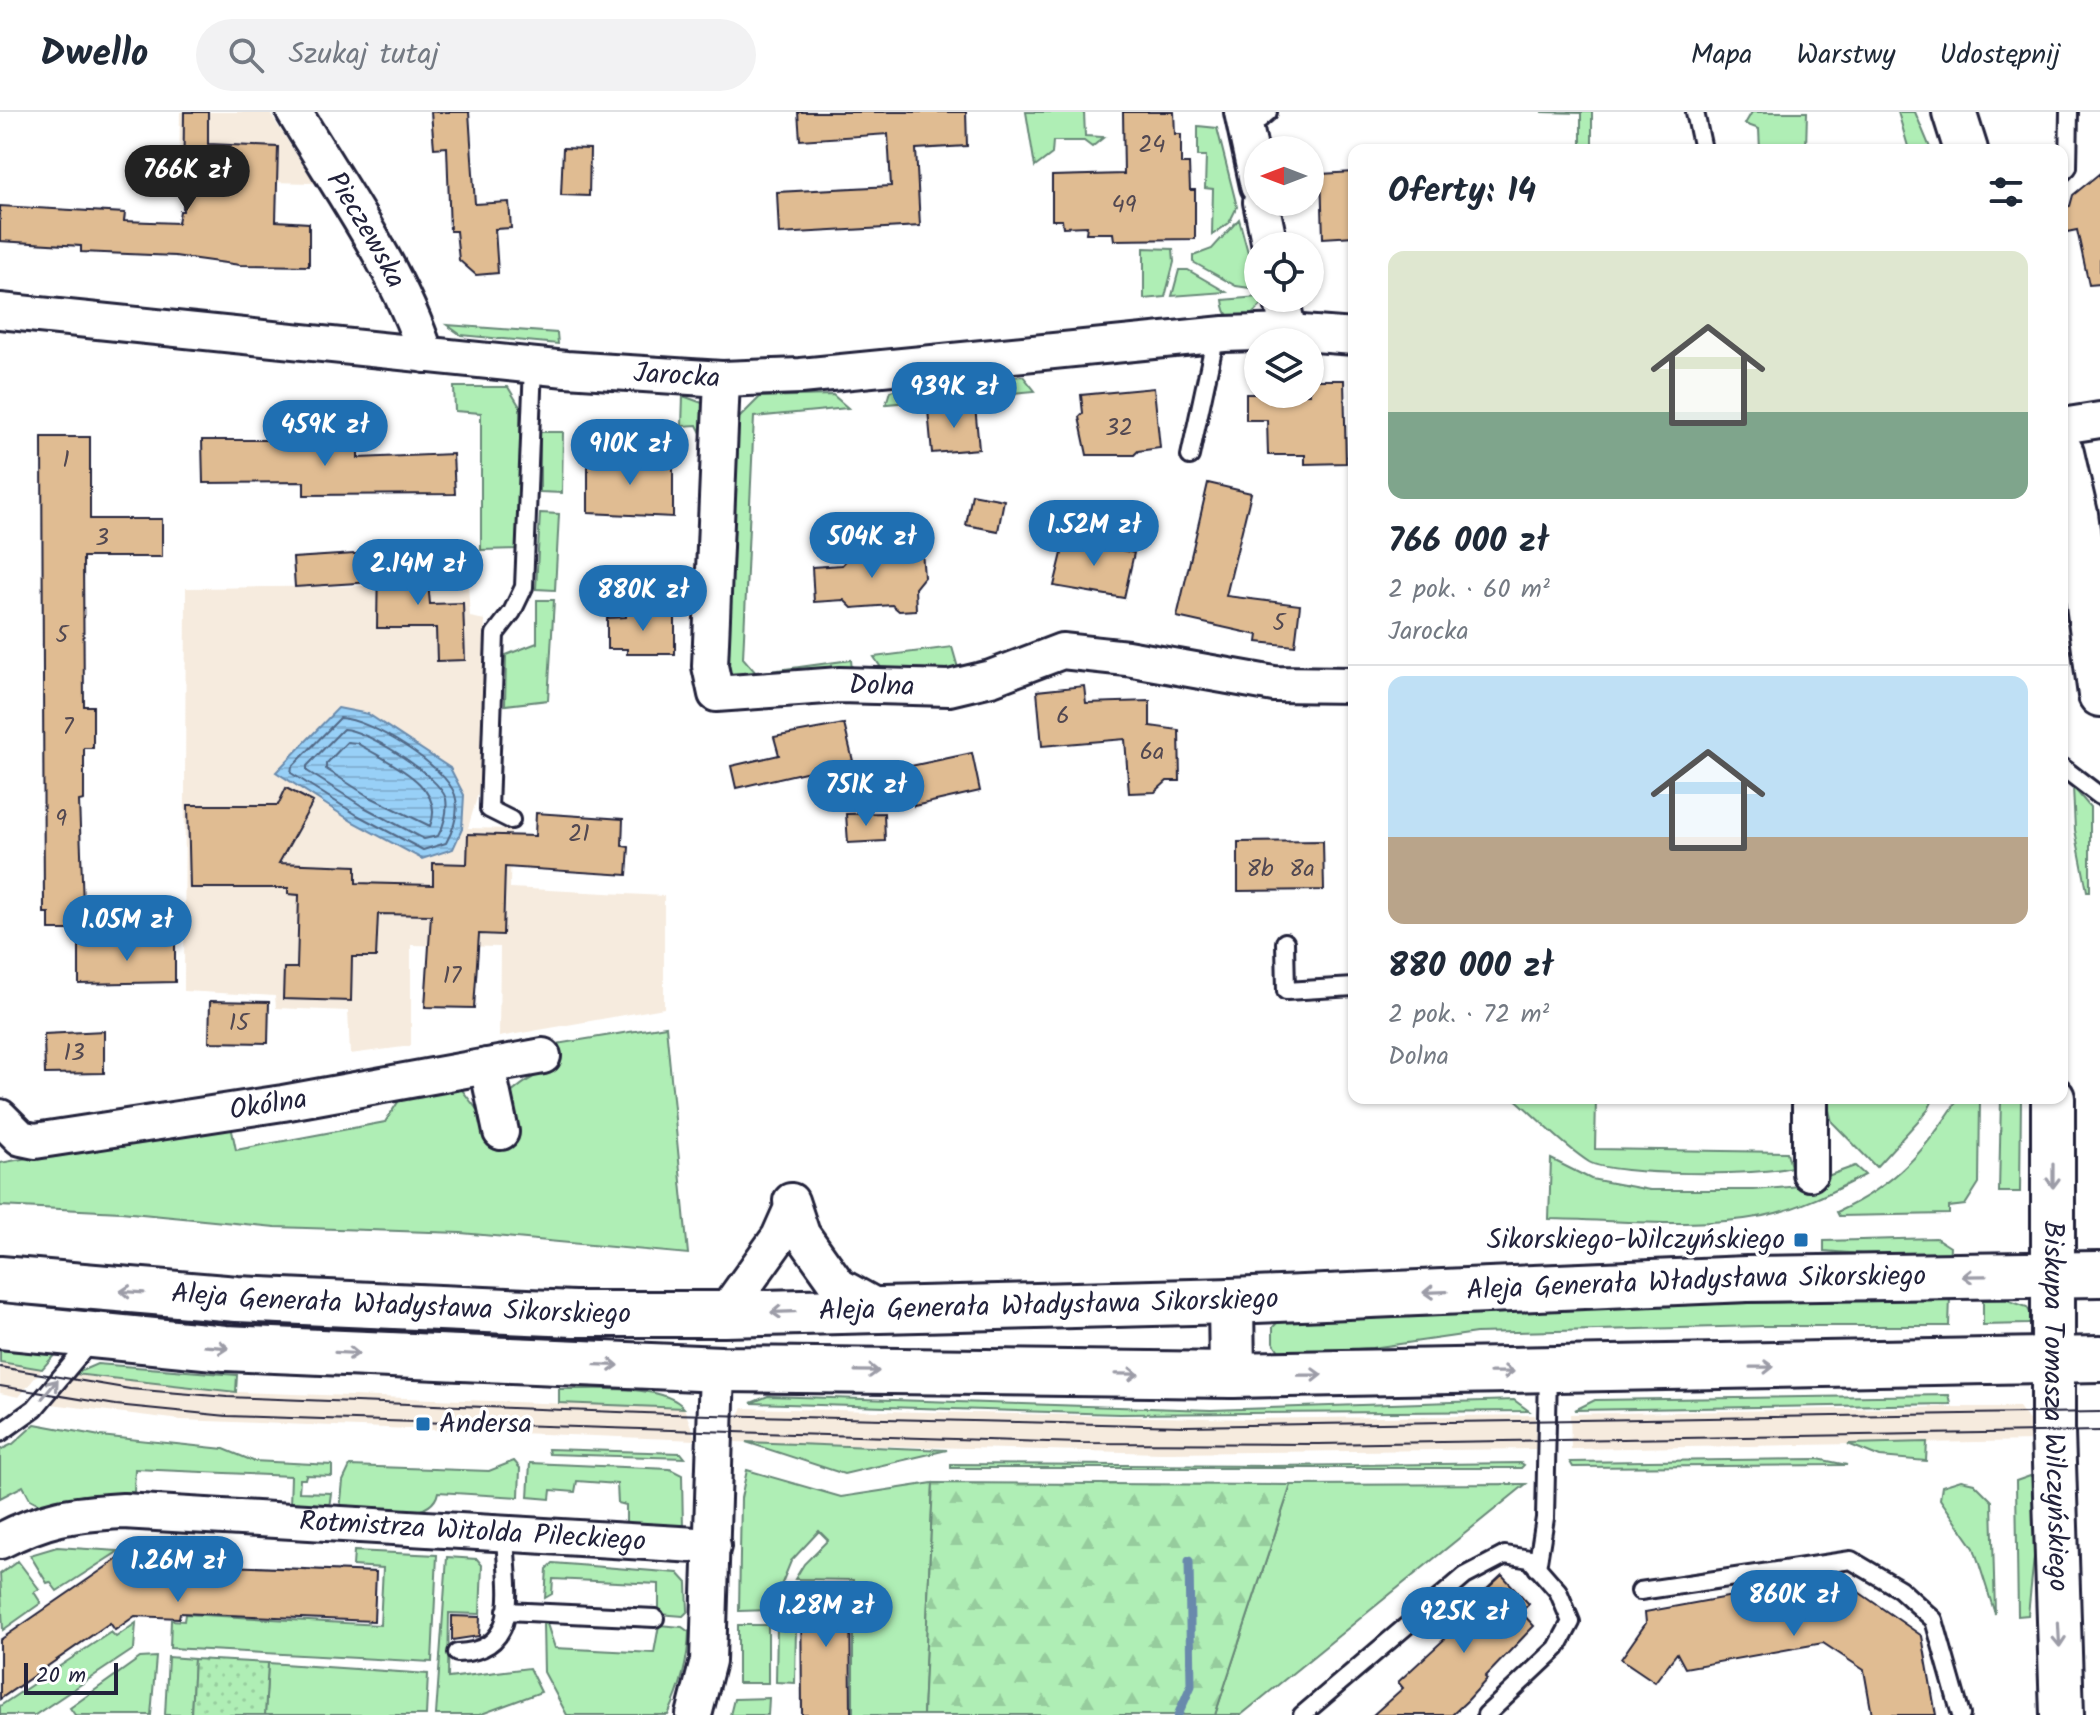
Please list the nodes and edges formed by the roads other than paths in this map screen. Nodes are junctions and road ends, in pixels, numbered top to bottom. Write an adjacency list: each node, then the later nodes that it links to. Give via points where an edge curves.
1 (294, 112): 13 (street, Pieczewska, via 380,258)
2 (1695, 112): 5 (lane)
3 (1954, 112): 6 (street)
4 (2069, 112): 7 (lane)
5 (1702, 144)
6 (1964, 144)
7 (2068, 167)
8 (0, 311): 13 (street, Jarocka)
9 (1244, 334): 10 (street, Jarocka)
10 (1216, 335): 15 (street, Jarocka, via 801,376); 18 (lane)
11 (1324, 335): 12 (street, Jarocka)
12 (1348, 337)
13 (426, 355): 14 (street, Jarocka)
14 (533, 366): 15 (street, Jarocka); 25 (lane, via 524,587 495,634 489,809)
15 (722, 379): 21 (street, Dolna, via 710,666 716,694 840,685 949,688 1062,651 1274,684)
16 (2100, 420): 17 (street)
17 (2068, 425)
18 (1190, 456)
19 (2068, 475): 20 (street)
20 (2091, 559): 22 (street)
21 (1348, 685)
22 (2100, 695)
23 (2068, 772): 24 (lane)
24 (2100, 796)
25 (511, 820)
26 (1285, 942): 27 (lane, via 1286,991)
27 (1348, 987)
28 (543, 1056): 29 (street, Okólna)
29 (487, 1066): 32 (street, Okólna, via 35,1141 21,1138); 33 (street)
30 (1810, 1104): 34 (street)
31 (2053, 1104): 35 (street, Biskupa Tomasza Wilczyńskiego, one-way to 35)
32 (0, 1117)
33 (501, 1132)
34 (1810, 1173)
35 (2052, 1274): 36 (main road, Aleja Generała Władysława Sikorskiego); 38 (main road, Aleja Generała Władysława Sikorskiego, one-way to 38, via 1747,1279); 44 (street, Biskupa Tomasza Wilczyńskiego)
36 (2100, 1274)
37 (0, 1279): 40 (main road, Aleja Generała Władysława Sikorskiego, one-way to 37, via 574,1314 268,1300)
38 (1231, 1301): 39 (main road, Aleja Generała Władysława Sikorskiego); 47 (main road)
39 (879, 1308): 40 (main road, Aleja Generała Władysława Sikorskiego, one-way to 40); 40 (street, via 839,1286 802,1234 791,1206 779,1237)
40 (724, 1314)
41 (0, 1326): 42 (main road, Aleja Generała Władysława Sikorskiego)
42 (94, 1337): 45 (main road, Aleja Generała Władysława Sikorskiego, one-way to 45, via 225,1348); 48 (lane, one-way to 42, via 35,1408)
43 (2100, 1359): 44 (main road, Aleja Generała Władysława Sikorskiego)
44 (2052, 1361): 46 (main road, Aleja Generała Władysława Sikorskiego, one-way to 44); 61 (street, Biskupa Tomasza Wilczyńskiego, one-way to 61)
45 (717, 1369): 47 (main road, Aleja Generała Władysława Sikorskiego, one-way to 47); 51 (street)
46 (1548, 1371): 47 (main road, Aleja Generała Władysława Sikorskiego, one-way to 46); 52 (lane, via 1545,1518)
47 (1232, 1375)
48 (0, 1433)
49 (505, 1533): 50 (street, Rotmistrza Witolda Pileckiego, via 123,1511 38,1521); 51 (street, Rotmistrza Witolda Pileckiego); 54 (lane)
50 (0, 1541)
51 (713, 1546): 57 (street, via 708,1661)
52 (1537, 1568): 58 (lane, via 1530,1559 1505,1555 1465,1576); 59 (lane, via 1558,1591 1571,1622 1557,1648)
53 (1640, 1591): 60 (lane, via 1851,1560 1900,1589 1934,1620)
54 (506, 1611): 55 (lane); 56 (lane, via 504,1628 493,1645 480,1653)
55 (655, 1618)
56 (457, 1653)
57 (694, 1715)
58 (1302, 1715)
59 (1486, 1715)
60 (1961, 1715)
61 (2062, 1715)

